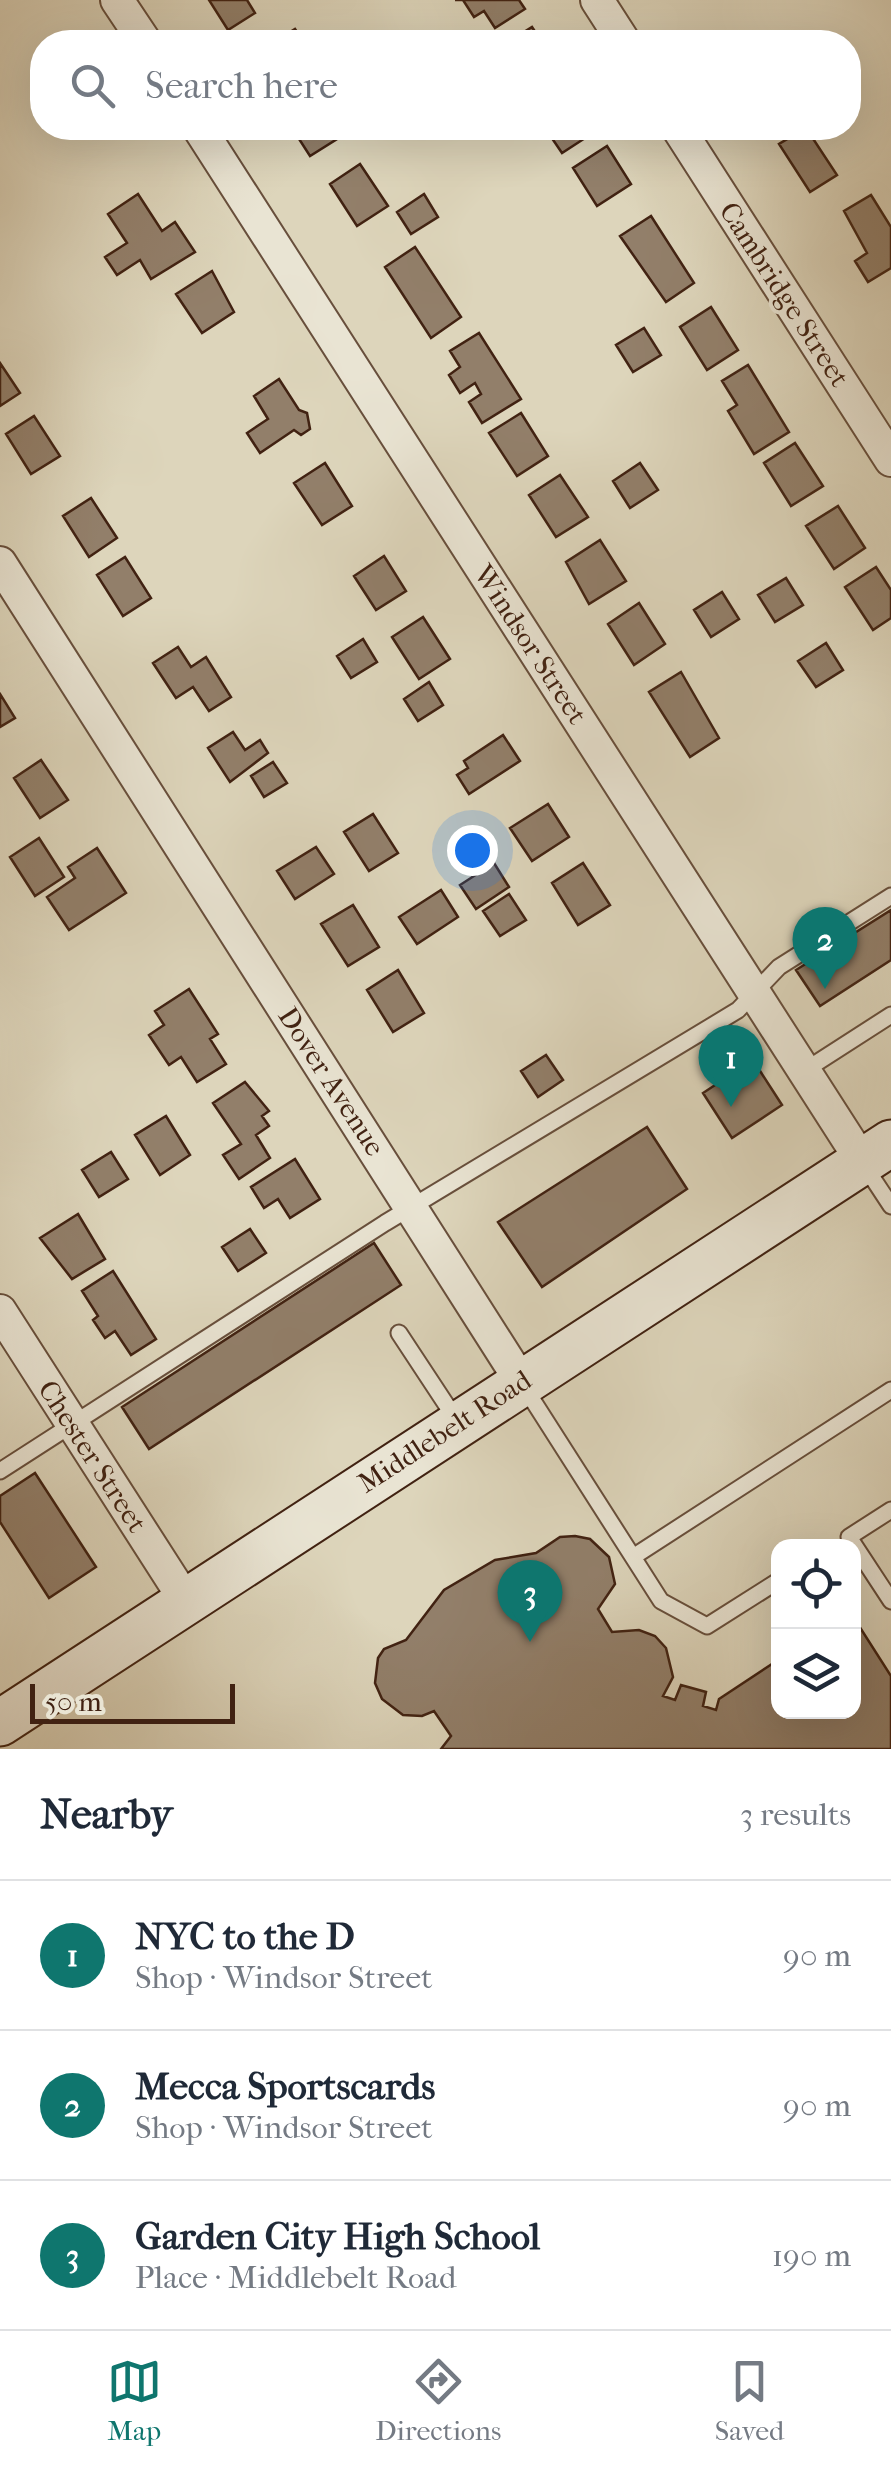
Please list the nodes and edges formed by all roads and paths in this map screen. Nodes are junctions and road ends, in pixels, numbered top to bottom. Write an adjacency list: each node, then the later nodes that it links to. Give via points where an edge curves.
1 (117, 0): 3 (street)
2 (596, 0): 4 (street)
3 (136, 30)
4 (616, 30)
5 (207, 140): 10 (street, Windsor Street)
6 (686, 140): 7 (street, Cambridge Street)
7 (891, 460)
8 (0, 563): 14 (street, Dover Avenue)
9 (891, 896): 10 (lane, via 779,967)
10 (754, 993): 12 (street, Windsor Street); 14 (lane, via 738,1010)
11 (891, 1014): 12 (lane)
12 (804, 1071): 13 (street, Windsor Street)
13 (877, 1152): 15 (lane); 18 (main road, Middlebelt Road)
14 (412, 1206): 18 (street, Dover Avenue); 21 (lane)
15 (891, 1206)
16 (0, 1312): 21 (street, Chester Street)
17 (399, 1333): 20 (lane)
18 (520, 1381): 20 (main road, Middlebelt Road); 26 (lane, Dover Avenue)
19 (891, 1390): 26 (lane)
20 (458, 1422): 29 (main road, Middlebelt Road)
21 (72, 1424): 22 (lane); 29 (street, Chester Street)
22 (0, 1471)
23 (891, 1510): 24 (lane)
24 (848, 1537): 25 (lane); 28 (lane)
25 (845, 1539)
26 (632, 1557): 27 (lane, Dover Avenue, via 661,1602 708,1626)
27 (771, 1586)
28 (889, 1592)
29 (186, 1601): 30 (main road, Middlebelt Road)
30 (0, 1724)

